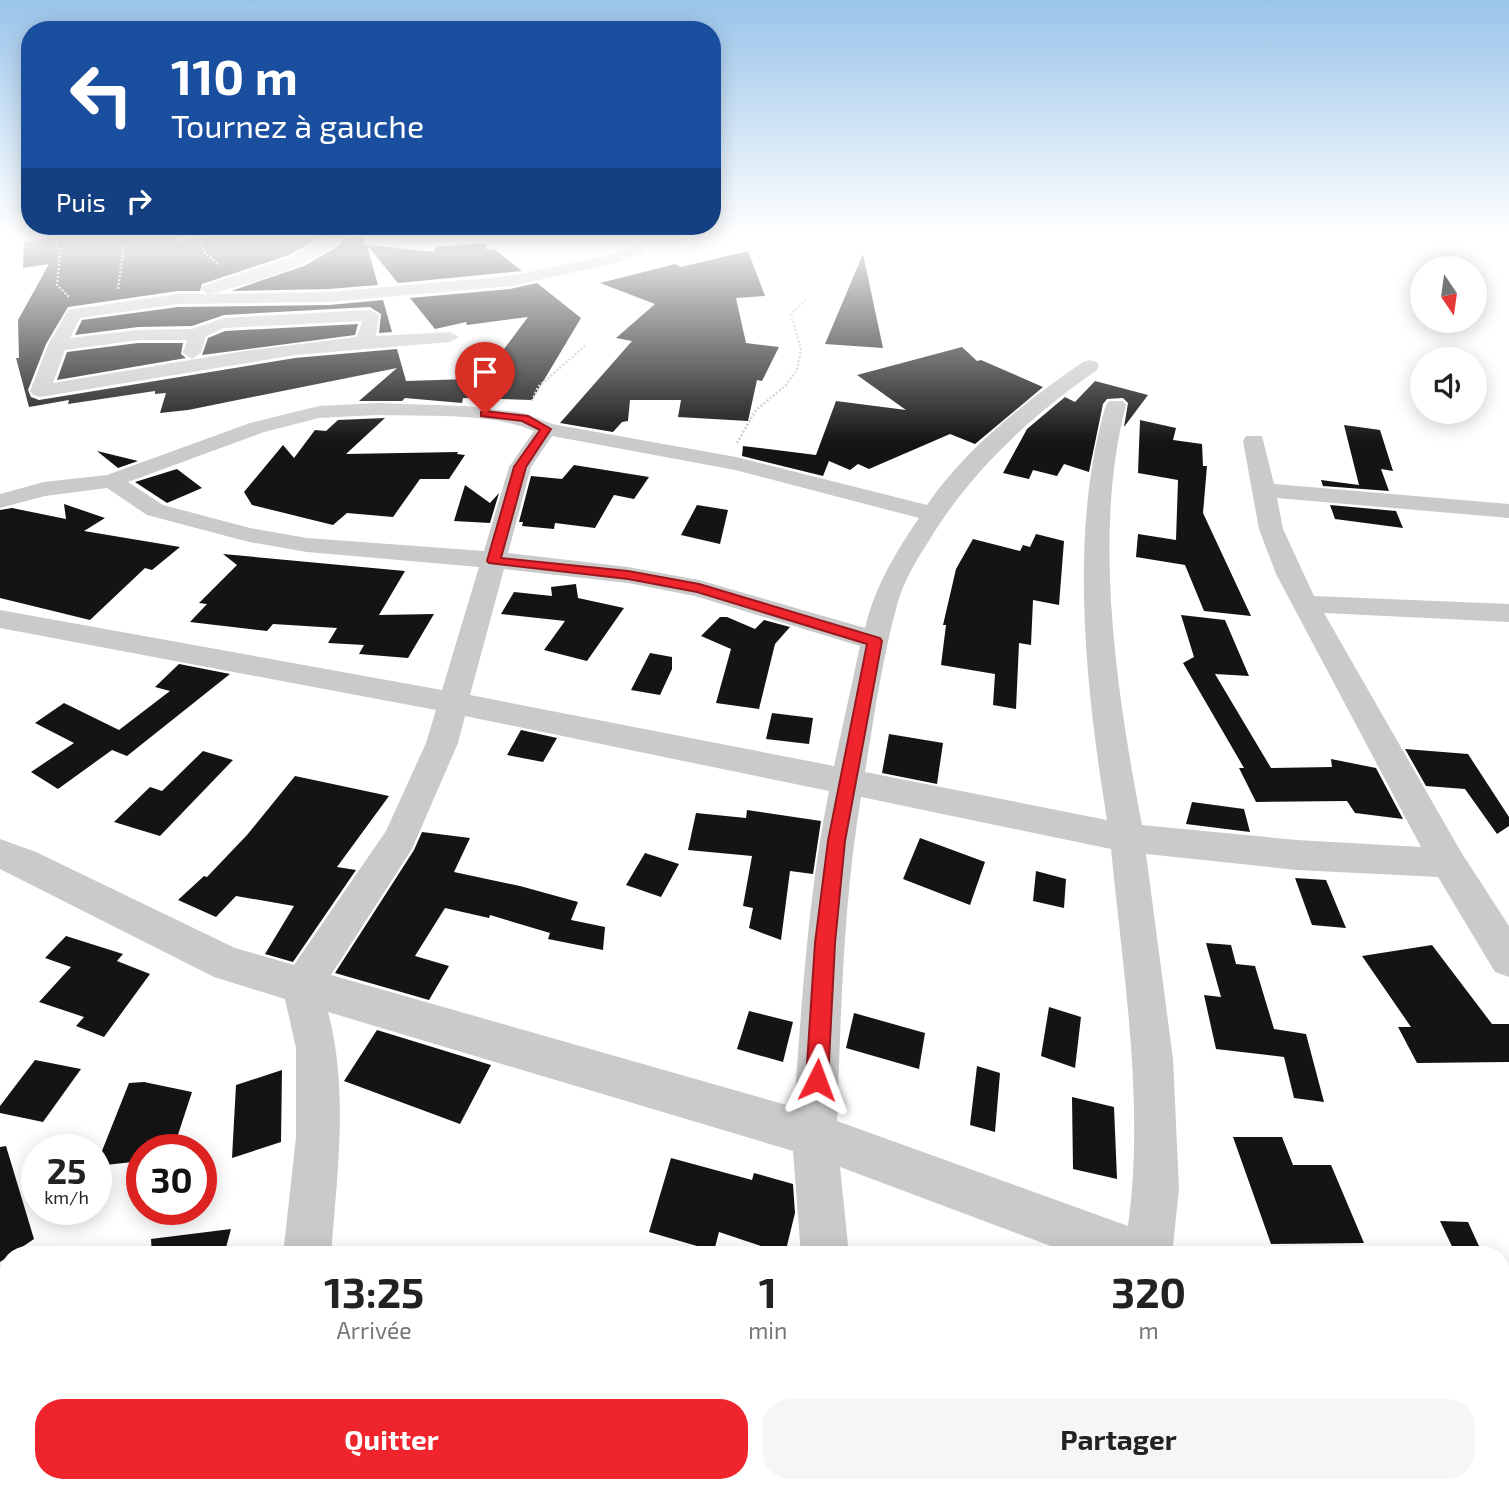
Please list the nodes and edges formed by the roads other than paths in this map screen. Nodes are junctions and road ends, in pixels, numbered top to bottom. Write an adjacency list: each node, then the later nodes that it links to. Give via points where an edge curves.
1 (150, 303): 5 (street, via 74,314)
2 (195, 334): 4 (street, via 223,323 370,315); 5 (street, via 138,335); 6 (street)
3 (450, 337): 4 (street)
4 (365, 342): 6 (street)
5 (57, 345): 6 (street, via 40,391)
6 (189, 365)
7 (1090, 366): 15 (street, via 1065,381 998,438)
8 (1116, 405): 23 (street, via 1105,444 1097,510 1107,724)
9 (535, 424): 11 (street, via 465,412 319,412 257,427); 15 (street, via 736,464); 16 (street)
10 (1254, 440): 12 (street)
11 (111, 481): 13 (street, via 44,489); 16 (street, via 155,510 249,536 358,551)
12 (1264, 490): 14 (street); 17 (street, via 1271,528)
13 (0, 501)
14 (1509, 511)
15 (933, 514): 20 (street, via 902,561 884,603)
16 (494, 561): 20 (street, via 628,575 699,588); 21 (street)
17 (1305, 604): 18 (street); 24 (street)
18 (1509, 613)
19 (0, 619): 21 (street)
20 (875, 641): 22 (street)
21 (456, 703): 22 (street); 27 (street, via 400,839)
22 (847, 781): 23 (street); 28 (street, via 825,943)
23 (1127, 838): 24 (street, via 1297,855); 32 (street, via 1152,1059 1156,1189)
24 (1448, 863): 26 (street)
25 (8, 866): 27 (street, via 228,964)
26 (1509, 959)
27 (302, 986): 28 (street); 29 (street, via 317,1048 318,1137)
28 (814, 1135): 30 (street); 31 (street)
29 (308, 1246)
30 (824, 1246)
31 (1116, 1246)
32 (1149, 1246)

